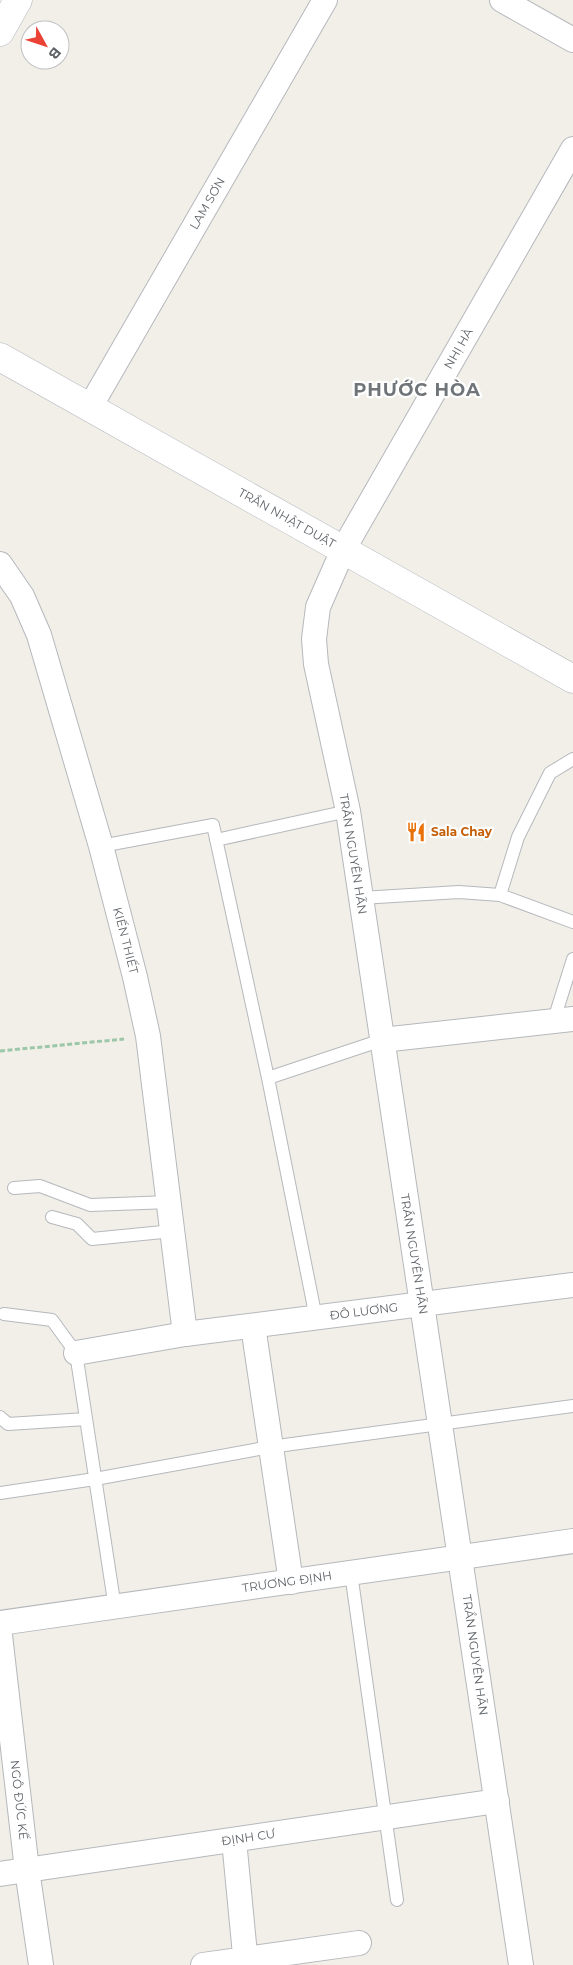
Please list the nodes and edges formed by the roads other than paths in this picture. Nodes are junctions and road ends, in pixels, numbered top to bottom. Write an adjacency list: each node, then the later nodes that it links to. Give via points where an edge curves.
1 (18, 0): 4 (street)
2 (325, 0): 8 (street, LAM SƠN)
3 (502, 0): 5 (street)
4 (0, 32)
5 (573, 40)
6 (573, 149): 9 (street, NHỊ HÀ)
7 (0, 356): 8 (street, TRẦN NHẬT DUẬT)
8 (90, 407): 9 (street, TRẦN NHẬT DUẬT)
9 (343, 550): 11 (street, TRẦN NHẬT DUẬT); 13 (street, TRẦN NGUYÊN HÃN, via 318,607 314,639 316,664)
10 (0, 564): 15 (street, KIẾN THIẾT, via 22,596 39,635)
11 (573, 679)
12 (573, 759): 16 (lane, via 550,773 518,837)
13 (348, 811): 14 (lane); 17 (street, TRẦN NGUYÊN HÃN)
14 (216, 840): 15 (lane, via 213,825); 22 (lane)
15 (101, 846): 24 (street, KIẾN THIẾT, via 148,1036)
16 (500, 895): 17 (lane, via 459,892); 18 (lane)
17 (361, 898): 21 (street, TRẦN NGUYÊN HÃN)
18 (573, 922)
19 (573, 959): 20 (lane, via 557,1010)
20 (566, 1019): 21 (street)
21 (382, 1040): 22 (lane); 28 (street, TRẦN NGUYÊN HÃN)
22 (268, 1078): 30 (lane)
23 (14, 1188): 24 (lane, via 40,1186 90,1205)
24 (170, 1202): 26 (street, KIẾN THIẾT)
25 (52, 1217): 26 (lane, via 77,1224 92,1239)
26 (173, 1231): 32 (street, KIẾN THIẾT)
27 (573, 1285): 28 (street, ĐÔ LƯƠNG)
28 (422, 1304): 30 (street, ĐÔ LƯƠNG); 37 (street, TRẦN NGUYÊN HÃN)
29 (4, 1314): 33 (lane, via 52,1320)
30 (316, 1318): 31 (street, ĐÔ LƯƠNG)
31 (253, 1326): 32 (street, ĐÔ LƯƠNG); 38 (street)
32 (186, 1334): 33 (street, ĐÔ LƯƠNG)
33 (76, 1353): 36 (lane)
34 (573, 1406): 37 (lane)
35 (0, 1417): 36 (lane, via 8,1424)
36 (86, 1419): 39 (lane)
37 (440, 1425): 38 (lane); 42 (street, TRẦN NGUYÊN HÃN)
38 (270, 1447): 39 (lane); 44 (street)
39 (95, 1479): 40 (lane); 45 (lane)
40 (0, 1493)
41 (573, 1541): 42 (street, TRƯƠNG ĐỊNH)
42 (460, 1557): 43 (street, TRƯƠNG ĐỊNH); 48 (street, TRẦN NGUYÊN HÃN)
43 (351, 1573): 44 (street, TRƯƠNG ĐỊNH); 49 (lane)
44 (291, 1582): 45 (street, TRƯƠNG ĐỊNH)
45 (115, 1608): 46 (street, TRƯƠNG ĐỊNH)
46 (0, 1623)
47 (0, 1635): 51 (street, NGÔ ĐỨC KẾ)
48 (497, 1801): 49 (street, ĐỊNH CƯ); 58 (street, TRẦN NGUYÊN HÃN)
49 (386, 1818): 50 (street, ĐỊNH CƯ); 53 (lane)
50 (234, 1840): 51 (street, ĐỊNH CƯ); 55 (street)
51 (27, 1870): 52 (street, ĐỊNH CƯ); 56 (street, NGÔ ĐỨC KẾ)
52 (0, 1874)
53 (397, 1900)
54 (359, 1943): 55 (street)
55 (246, 1962): 57 (street)
56 (41, 1965)
57 (203, 1965)
58 (522, 1965)

